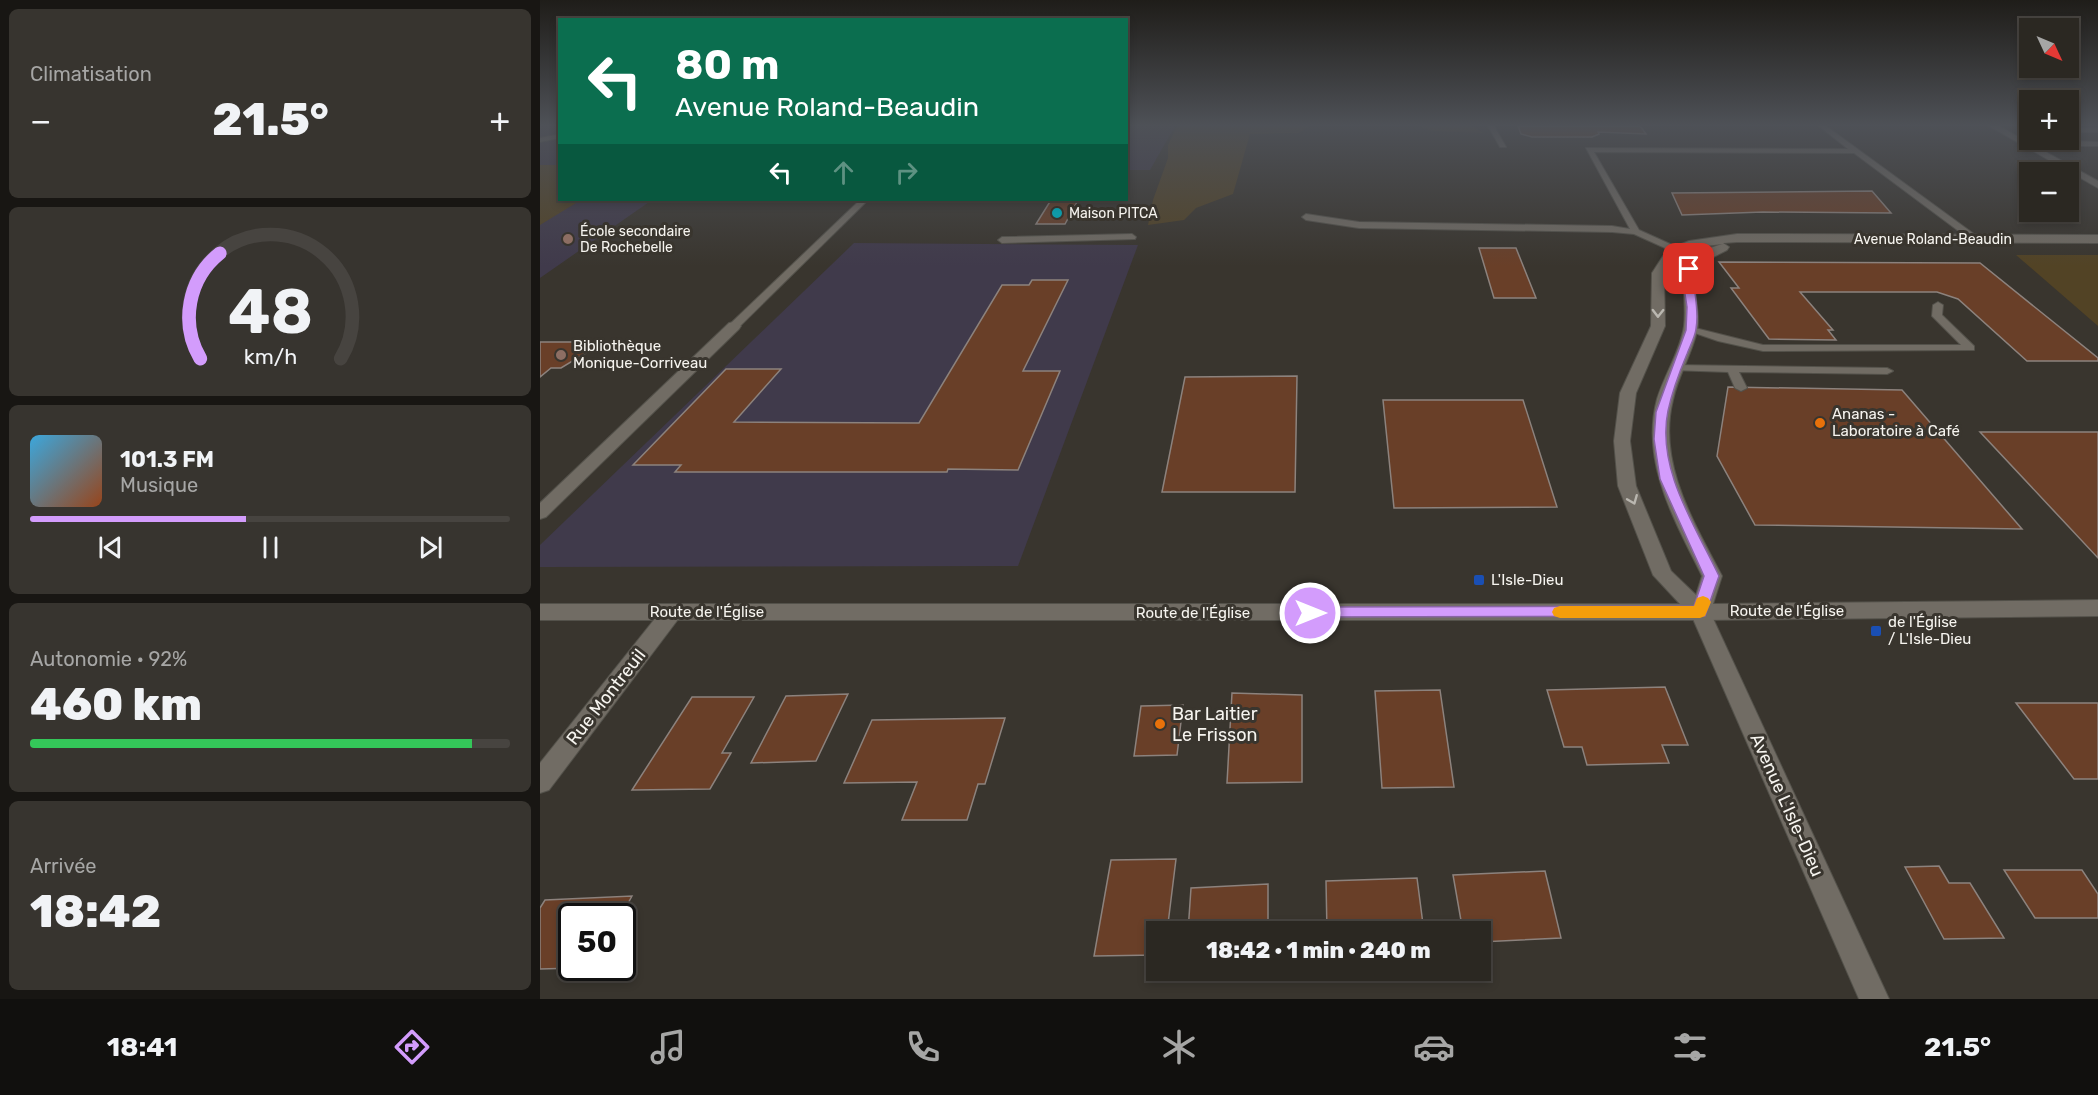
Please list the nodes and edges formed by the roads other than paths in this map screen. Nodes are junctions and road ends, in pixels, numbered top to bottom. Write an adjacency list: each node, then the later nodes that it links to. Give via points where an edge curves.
1 (1602, 173): 7 (lane)
2 (1884, 173): 10 (lane)
3 (2076, 173): 4 (street)
4 (2098, 185)
5 (863, 201): 16 (lane)
6 (1306, 217): 7 (lane, via 1359,225)
7 (1636, 232): 13 (lane)
8 (1132, 237): 11 (lane)
9 (1769, 238): 10 (street, Avenue Roland-Beaudin); 13 (street, Avenue Roland-Beaudin, via 1716,239); 14 (street, Avenue Roland-Beaudin, via 1724,246)
10 (1975, 239): 12 (street, Avenue Roland-Beaudin)
11 (1002, 240)
12 (2098, 240)
13 (1676, 251): 14 (lane); 26 (street, one-way to 26, via 1658,273 1658,326 1628,393 1622,441 1627,486 1664,575)
14 (1696, 259): 17 (street, via 1689,269 1688,281)
15 (1938, 305): 17 (lane, via 1937,316 1970,348 1763,348)
16 (734, 326): 22 (street)
17 (1691, 330): 18 (street)
18 (1676, 368): 19 (lane); 26 (street, via 1662,412 1660,439 1667,479 1712,576)
19 (1732, 369): 20 (lane); 21 (lane)
20 (1887, 371)
21 (1741, 388)
22 (540, 513)
23 (2098, 608): 26 (street, Route de l'Église)
24 (540, 612): 25 (street, Route de l'Église)
25 (672, 612): 26 (street, Route de l'Église); 27 (street, Rue Montreuil)
26 (1700, 612): 28 (street, Avenue L'Isle-Dieu)
27 (540, 782)
28 (1874, 999)

